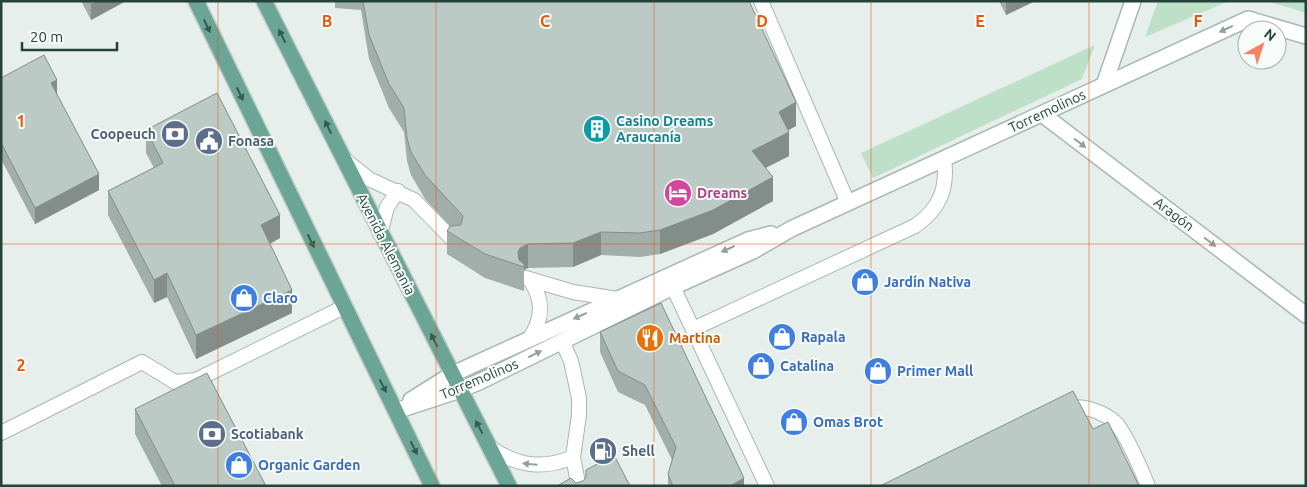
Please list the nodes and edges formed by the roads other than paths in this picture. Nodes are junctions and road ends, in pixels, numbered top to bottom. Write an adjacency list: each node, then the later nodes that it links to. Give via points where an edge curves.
1 (196, 1): 17 (main road, one-way to 17)
2 (264, 1): 8 (main road, Avenida Alemania, one-way to 2)
3 (761, 1): 11 (lane)
4 (1133, 1): 6 (street)
5 (1306, 36): 6 (street, Torremolinos, one-way to 6, via 1248,19)
6 (1104, 85): 7 (street, Torremolinos)
7 (1042, 114): 9 (street, Torremolinos); 18 (street, Aragón, one-way to 18)
8 (343, 158): 10 (lane, via 369,179); 13 (main road, Avenida Alemania)
9 (944, 159): 11 (street, Torremolinos); 19 (lane, via 946,174 940,200 932,212 915,226)
10 (398, 191): 13 (lane, via 388,207); 14 (lane, via 414,200)
11 (848, 203): 12 (street, Torremolinos)
12 (791, 229): 15 (street, Torremolinos, via 753,251); 16 (street, Torremolinos, one-way to 16, via 748,240)
13 (380, 234): 22 (main road, Avenida Alemania, one-way to 13)
14 (455, 242)
15 (673, 287): 19 (lane); 21 (street, Torremolinos)
16 (618, 299): 20 (street, Torremolinos, one-way to 20); 20 (lane, via 573,292 528,279 540,298 541,308 540,320)
17 (344, 308): 24 (main road, one-way to 24); 26 (lane, via 196,380 175,382 142,362)
18 (1306, 315)
19 (693, 329): 32 (lane)
20 (529, 339): 22 (street, Torremolinos)
21 (562, 341): 23 (street, Torremolinos, one-way to 21); 28 (lane, via 571,361 579,398)
22 (451, 375): 23 (main road, Avenida Alemania); 24 (street, Torremolinos)
23 (460, 390): 24 (street, Torremolinos); 27 (main road, Avenida Alemania, one-way to 23)
24 (396, 411): 30 (main road, one-way to 30)
25 (1054, 415): 33 (lane, via 1072,406 1087,407 1120,428)
26 (1, 433)
27 (490, 448): 28 (lane, one-way to 27, via 544,465 525,464 506,459); 31 (main road, Avenida Alemania)
28 (573, 457): 29 (lane)
29 (578, 483)
30 (432, 486)
31 (509, 486)
32 (767, 486)
33 (1148, 486)

